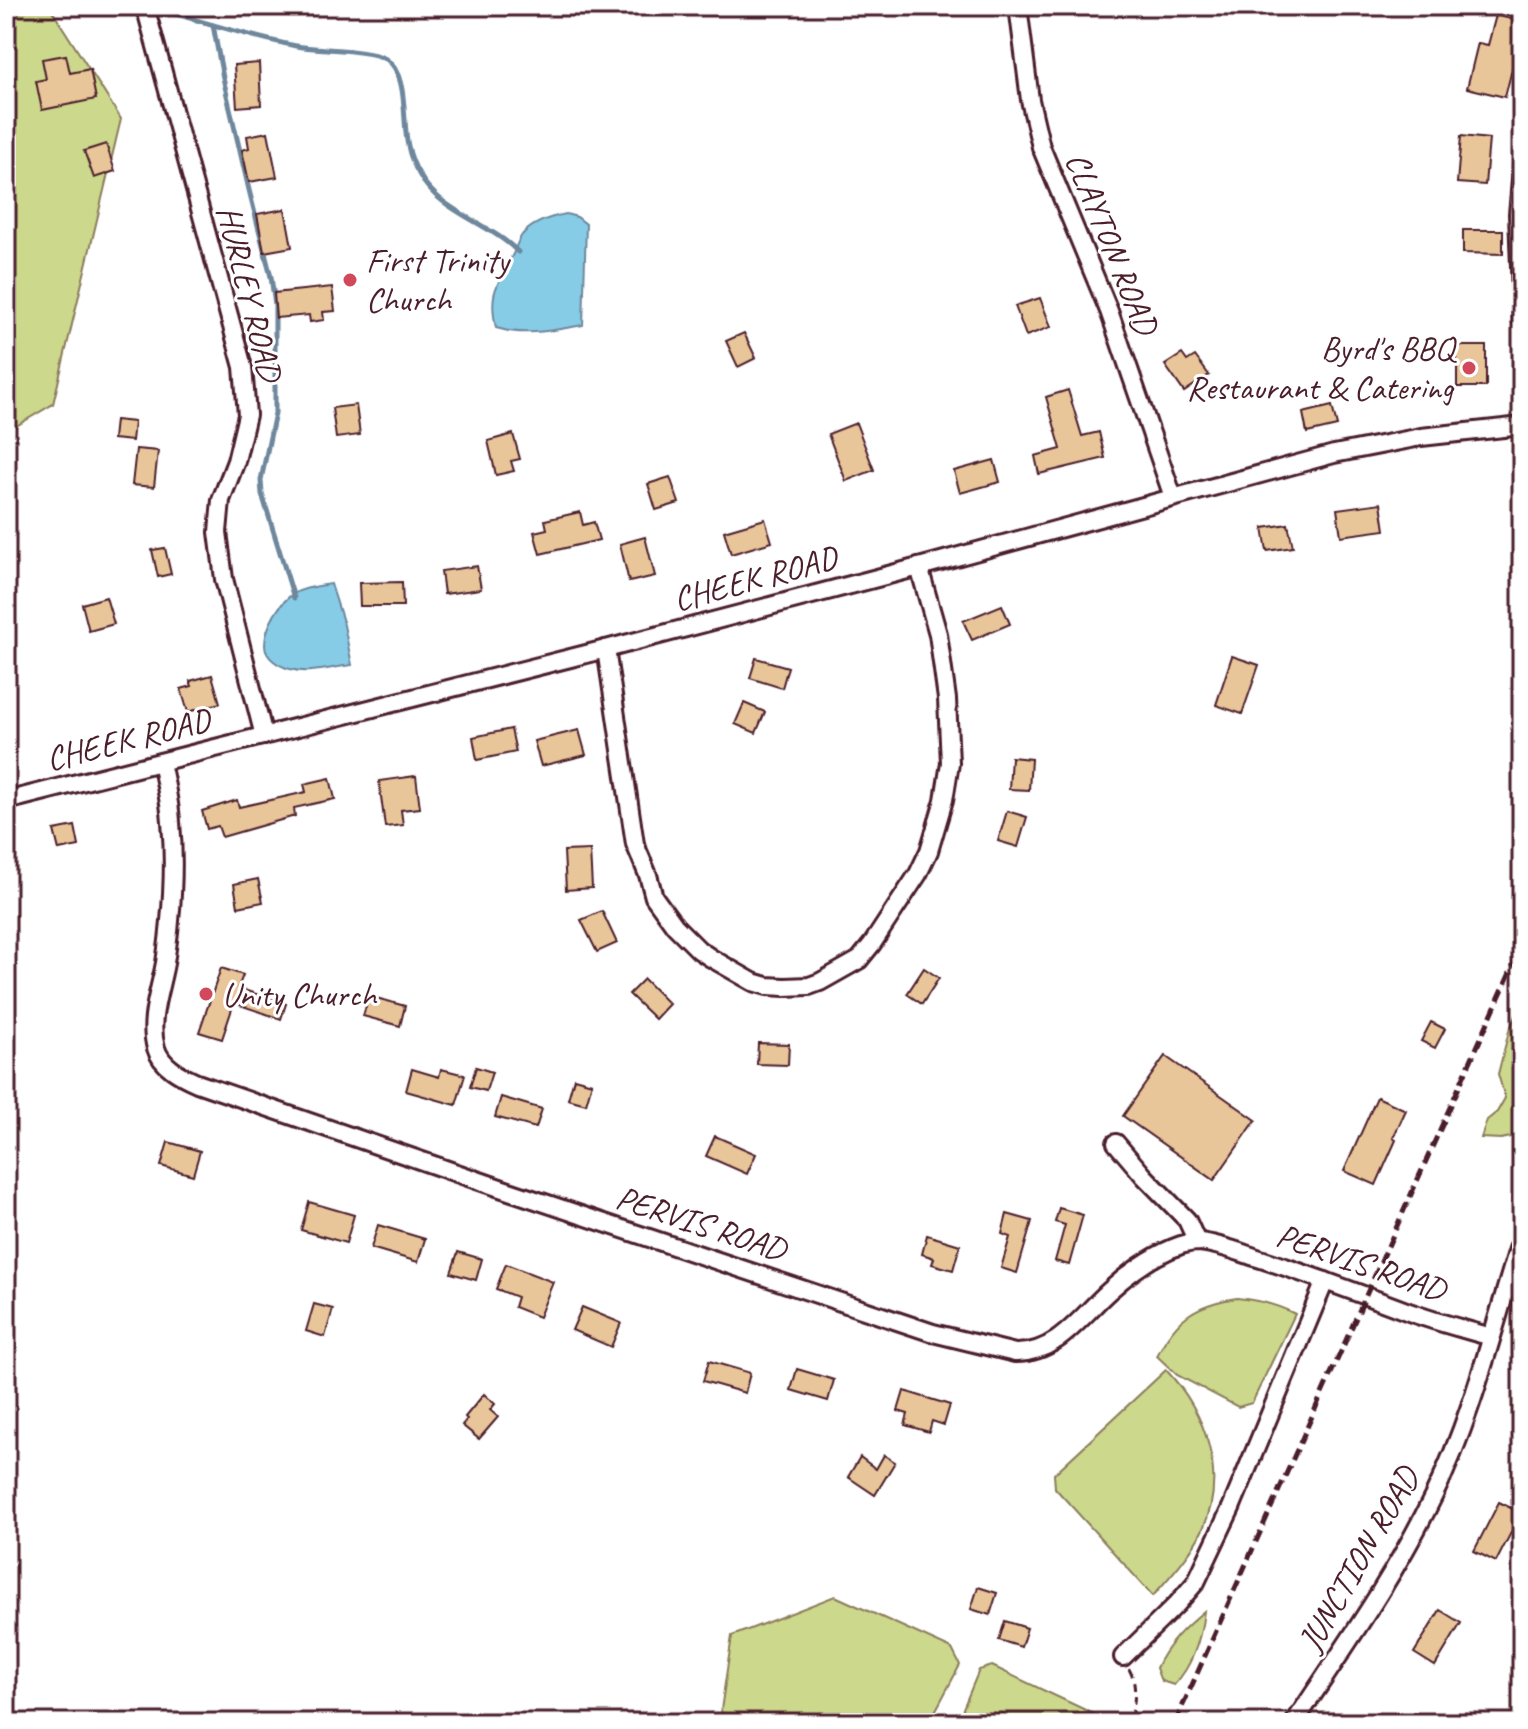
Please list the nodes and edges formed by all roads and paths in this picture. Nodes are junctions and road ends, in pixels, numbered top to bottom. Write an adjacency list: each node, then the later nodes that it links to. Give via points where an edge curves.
1 (145, 6): 9 (street, HURLEY ROAD, via 243,367 247,415 221,500 218,532 224,579)
2 (1018, 6): 6 (street, CLAYTON ROAD, via 1041,147 1109,311)
3 (1522, 169): 4 (street)
4 (1522, 320)
5 (1522, 426): 6 (street, CHEEK ROAD, via 1348,451)
6 (1173, 497): 7 (street, CHEEK ROAD)
7 (919, 567): 8 (street, CHEEK ROAD); 8 (street, via 938,634 947,699 950,763 944,800 918,874 872,944 859,960 809,986 753,982 711,958 675,926 654,897 635,844)
8 (606, 649): 9 (street, CHEEK ROAD)
9 (264, 736): 10 (street, CHEEK ROAD)
10 (161, 762): 11 (street, CHEEK ROAD); 14 (street, PERVIS ROAD, via 172,860 155,1040 164,1062 184,1077 933,1333 1015,1353 1043,1349 1130,1273)
11 (6, 801)
12 (1116, 1143): 14 (street, via 1187,1220)
13 (1522, 1236): 16 (street, JUNCTION ROAD)
14 (1197, 1242): 15 (street, PERVIS ROAD)
15 (1325, 1281): 16 (street, PERVIS ROAD); 17 (street, via 1196,1582)
16 (1491, 1337): 19 (street, JUNCTION ROAD, via 1435,1494 1384,1587)
17 (1123, 1657): 18 (path, via 1135,1692)
18 (1129, 1723)
19 (1294, 1723)

